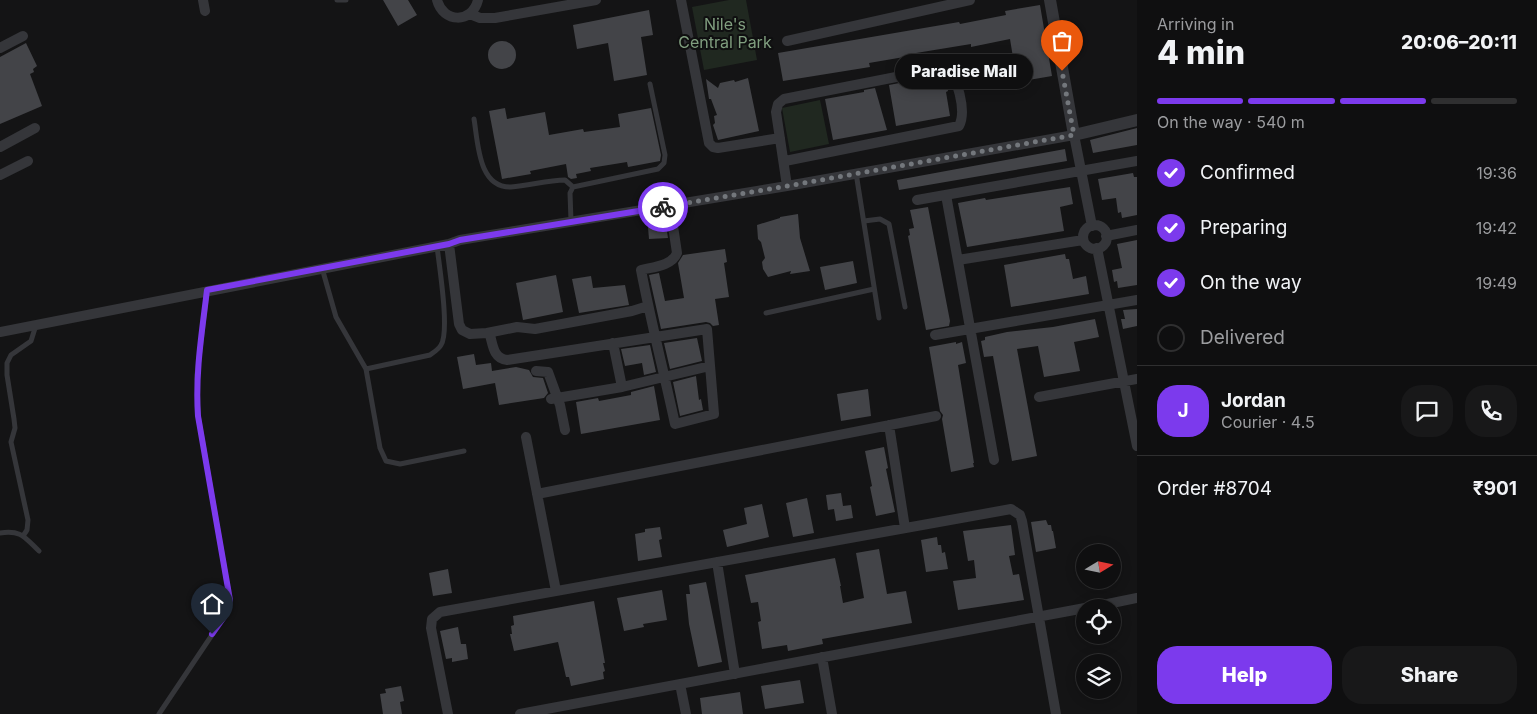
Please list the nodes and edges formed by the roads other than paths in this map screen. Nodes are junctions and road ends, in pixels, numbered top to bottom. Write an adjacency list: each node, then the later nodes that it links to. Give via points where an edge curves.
1 (203, 0): 11 (street)
2 (337, 0): 3 (lane)
3 (346, 0)
4 (437, 0): 13 (street, via 448,16 461,18)
5 (478, 0): 13 (street)
6 (596, 0): 13 (street, via 495,18)
7 (681, 0): 22 (street, via 709,143 718,148)
8 (915, 0): 12 (street)
9 (970, 0): 12 (street)
10 (1050, 0): 21 (street)
11 (205, 11)
12 (917, 12): 15 (street)
13 (470, 14)
14 (23, 36): 16 (street)
15 (787, 41)
16 (0, 48)
17 (650, 84): 31 (lane, via 664,163 661,167)
18 (474, 119): 31 (lane, via 484,168 490,180 509,187 565,180)
19 (1137, 120): 21 (street)
20 (35, 128): 23 (street)
21 (1074, 135): 27 (street); 28 (street)
22 (780, 138): 25 (street); 25 (street, via 776,112 784,99 942,68 952,71 956,82 963,116 959,126)
23 (0, 147)
24 (28, 161): 29 (street)
25 (785, 161): 30 (street)
26 (1137, 162): 27 (street)
27 (1082, 172): 32 (street); 37 (street)
28 (856, 173): 30 (street); 35 (lane)
29 (0, 175)
30 (787, 186): 34 (street)
31 (573, 187): 36 (lane, via 570,192)
32 (946, 195): 33 (street); 44 (street)
33 (917, 200)
34 (670, 206): 36 (street); 50 (street, via 677,253 669,263 641,270)
35 (864, 221): 46 (lane); 51 (lane, via 880,219 889,224)
36 (572, 222): 41 (street)
37 (1092, 226): 39 (street, via 1102,228); 40 (street, via 1085,231)
38 (1137, 230): 39 (street)
39 (1106, 236): 43 (street, via 1105,242)
40 (1083, 240): 43 (street, via 1088,247); 44 (street)
41 (449, 244): 42 (street); 57 (street, via 462,330 470,334)
42 (437, 246): 45 (street); 62 (lane, via 443,343 430,355)
43 (1097, 248): 49 (street)
44 (958, 260): 55 (street)
45 (322, 267): 47 (street); 62 (lane, via 336,317)
46 (874, 289): 52 (lane); 53 (lane)
47 (207, 290): 54 (street); 92 (lane, via 197,375 198,416 230,600 224,617)
48 (1137, 300): 49 (street)
49 (1108, 305): 55 (street); 66 (street)
50 (648, 306): 57 (street, via 536,329 517,328); 59 (street)
51 (905, 307)
52 (766, 313)
53 (879, 318)
54 (36, 324): 56 (street); 80 (lane, via 31,342 11,356 7,364 15,428 11,442 28,520 28,530)
55 (970, 329): 58 (street); 76 (street)
56 (0, 332)
57 (487, 333): 60 (street, via 496,357 504,360)
58 (935, 335)
59 (656, 336): 60 (street); 61 (street, via 707,329); 64 (street)
60 (613, 343): 67 (street)
61 (710, 366): 64 (street); 64 (street, via 714,414 675,424)
62 (366, 368): 75 (lane, via 380,448 386,461 400,464)
63 (536, 371): 69 (street, via 548,372)
64 (665, 378): 67 (street)
65 (1137, 379): 66 (street)
66 (1125, 381): 68 (street); 74 (street)
67 (622, 387): 69 (street)
68 (1039, 397)
69 (554, 399): 72 (street, via 560,405)
70 (936, 416): 71 (street)
71 (889, 425): 77 (street); 78 (street)
72 (565, 430)
73 (526, 437): 77 (street)
74 (1137, 446)
75 (464, 451)
76 (994, 460)
77 (537, 494): 83 (street)
78 (905, 528): 82 (street); 87 (street, via 1003,510 1016,511 1022,521)
79 (0, 533): 80 (lane, via 13,531)
80 (23, 536): 81 (lane)
81 (39, 551)
82 (717, 562): 83 (street); 89 (street)
83 (556, 591): 93 (street, via 440,612 432,619)
84 (1137, 598): 85 (street)
85 (1121, 601)
86 (1076, 610): 87 (street)
87 (1038, 617): 88 (street); 97 (street)
88 (822, 657): 89 (street); 96 (street)
89 (735, 674): 90 (street)
90 (680, 684): 91 (street); 95 (street)
91 (531, 713): 94 (street)
92 (159, 714)
93 (448, 714)
94 (520, 714)
95 (686, 714)
96 (832, 714)
97 (1056, 714)

